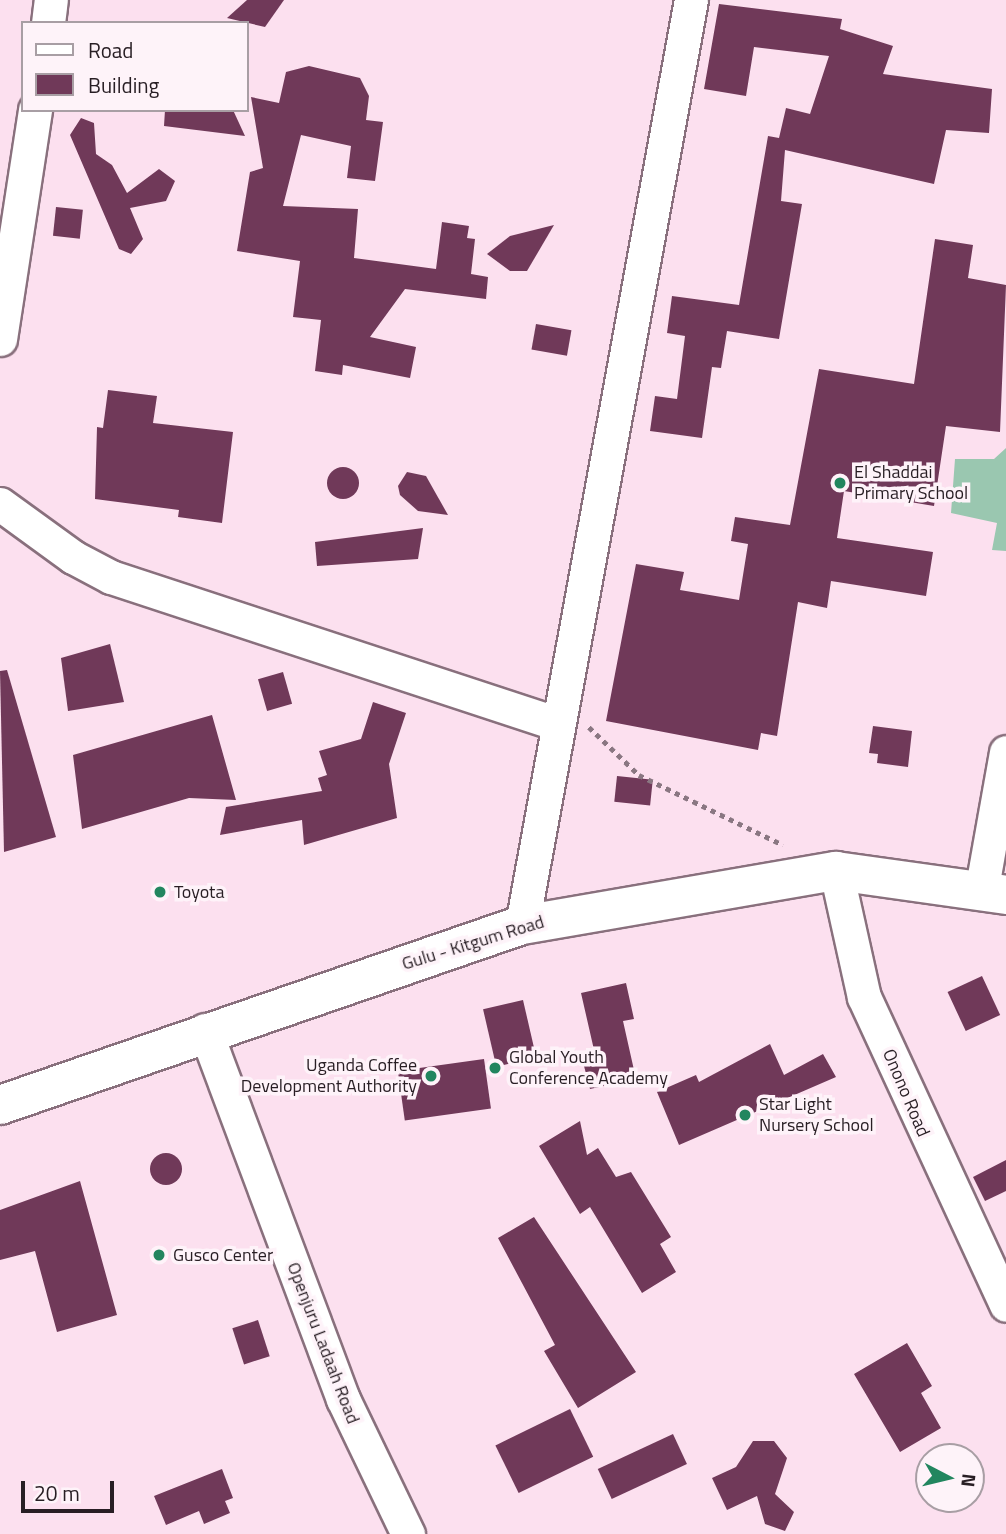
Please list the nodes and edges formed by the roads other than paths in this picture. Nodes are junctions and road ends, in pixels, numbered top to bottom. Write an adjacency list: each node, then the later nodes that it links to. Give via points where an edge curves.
1 (51, 0): 3 (street)
2 (691, 0): 7 (street)
3 (48, 21)
4 (35, 112): 5 (street)
5 (0, 339)
6 (0, 504): 7 (street, via 73,558 111,577)
7 (559, 713): 11 (street)
8 (1006, 752): 10 (street)
9 (836, 871): 10 (main road, Gulu - Kitgum Road); 11 (main road, Gulu - Kitgum Road); 14 (street, Onono Road, via 864,997)
10 (994, 891)
11 (522, 925): 12 (main road, Gulu - Kitgum Road)
12 (205, 1030): 13 (main road, Gulu - Kitgum Road); 15 (street, Openjuru Ladaah Road, via 343,1399)
13 (0, 1105)
14 (1006, 1305)
15 (408, 1534)

